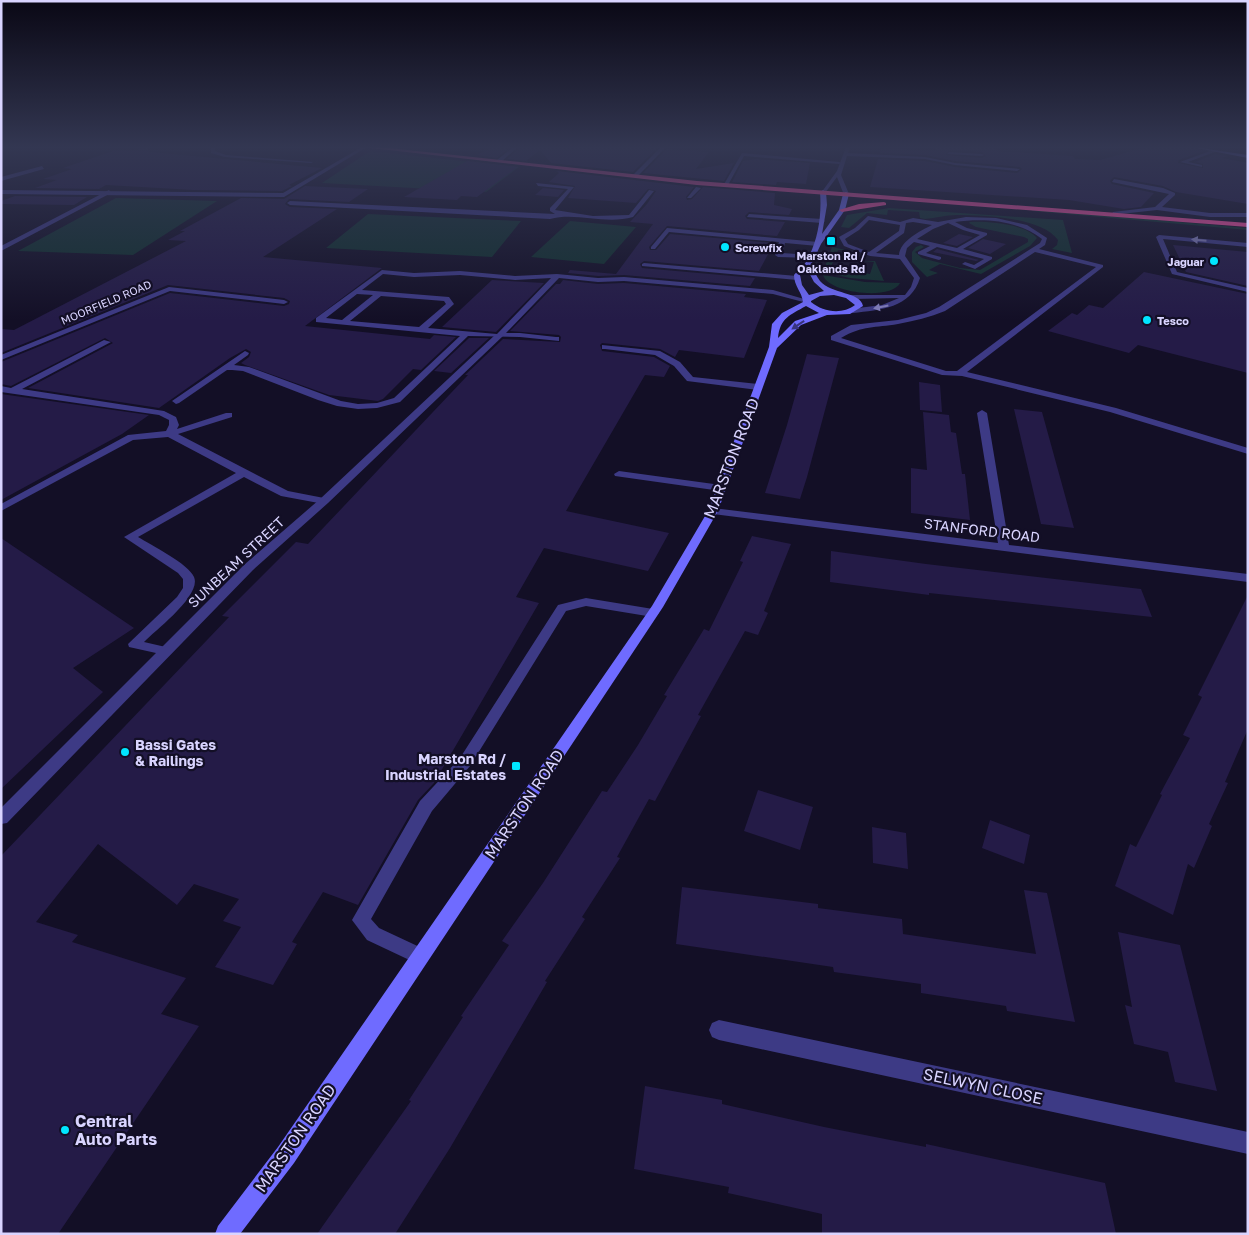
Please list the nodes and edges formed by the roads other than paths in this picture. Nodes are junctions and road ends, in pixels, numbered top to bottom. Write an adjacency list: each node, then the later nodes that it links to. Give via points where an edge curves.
1 (85, 205): 31 (street)
2 (304, 205): 15 (street, via 550,217)
3 (557, 205): 15 (street, via 552,210)
4 (639, 205): 15 (street, via 628,218)
5 (823, 205): 19 (street)
6 (843, 205): 14 (street)
7 (876, 205): 14 (highway)
8 (899, 205): 12 (highway)
9 (927, 205): 12 (highway)
10 (974, 205): 16 (highway)
11 (1161, 205): 13 (street)
12 (940, 206): 24 (highway)
13 (1157, 208): 16 (street); 17 (street, via 1210,215)
14 (842, 210): 27 (street)
15 (562, 214)
16 (1113, 214): 23 (highway)
17 (1248, 215)
18 (749, 216): 19 (street)
19 (822, 221): 27 (street)
20 (948, 221): 22 (street); 32 (street, via 985,234); 33 (street, via 988,219 1033,230 1045,239)
21 (902, 224): 22 (street, via 913,220); 34 (street, via 902,232); 34 (street, via 868,218 841,240)
22 (938, 224): 25 (street)
23 (1248, 225)
24 (1248, 232)
25 (913, 240): 28 (street); 35 (street, via 905,246)
26 (783, 241): 27 (street); 30 (street, via 668,230); 37 (street, via 778,255)
27 (818, 244): 37 (street)
28 (936, 245): 32 (street); 36 (street, via 920,253)
29 (1248, 245): 42 (street, one-way to 42, via 1159,237 1174,273)
30 (653, 248)
31 (1, 249)
32 (958, 250): 38 (street, via 990,258 975,267)
33 (1034, 250): 63 (street, via 1101,266); 63 (street, via 942,309 898,322 854,327 834,338 945,373)
34 (870, 254): 35 (street)
35 (902, 257): 46 (street, via 917,278 915,289)
36 (939, 258)
37 (810, 260): 41 (street); 45 (street, MARSTON ROAD, via 812,278)
38 (965, 264)
39 (644, 265): 41 (street)
40 (557, 276): 43 (street, via 515,278 382,272); 48 (street, via 773,292); 55 (street, SUNBEAM STREET)
41 (797, 278): 48 (street)
42 (1248, 290)
43 (356, 292): 44 (street); 52 (street, via 319,320)
44 (380, 293): 52 (street); 53 (street, via 446,299 450,304)
45 (832, 293): 47 (street, MARSTON ROAD); 48 (street, MARSTON ROAD, via 816,294)
46 (906, 295): 47 (street); 50 (street, one-way to 50, via 899,302 887,306)
47 (852, 298): 50 (street, via 859,303)
48 (807, 301): 51 (street, MARSTON ROAD, via 815,309); 59 (street, MARSTON ROAD, via 785,315 775,326)
49 (284, 302): 61 (street, MOORFIELD ROAD, via 169,289)
50 (853, 311): 51 (street, MARSTON ROAD)
51 (828, 312): 59 (street, MARSTON ROAD, one-way to 59, via 798,323)
52 (344, 322): 53 (street)
53 (422, 330): 54 (street)
54 (466, 334): 55 (street); 62 (street, via 397,400 384,405 344,405 311,396 248,369)
55 (499, 336): 56 (street); 75 (street, SUNBEAM STREET)
56 (556, 339)
57 (107, 342): 66 (street)
58 (605, 347): 64 (street, via 657,353 677,364 690,379)
59 (773, 347): 64 (street, MARSTON ROAD)
60 (245, 353): 62 (street)
61 (1, 358)
62 (226, 366): 67 (street)
63 (960, 373): 71 (street, via 1113,410)
64 (758, 387): 74 (street, MARSTON ROAD)
65 (1, 389): 66 (street)
66 (12, 391): 70 (street, via 161,413 174,419)
67 (176, 401)
68 (982, 413): 78 (street)
69 (229, 415): 70 (street)
70 (170, 434): 72 (street); 76 (street, via 131,437)
71 (1248, 451)
72 (244, 473): 75 (street, via 285,494); 81 (street, via 130,537 190,578 189,588 181,600 134,644)
73 (619, 474): 74 (street)
74 (721, 488): 77 (street, MARSTON ROAD)
75 (324, 501): 81 (street, SUNBEAM STREET, via 249,567)
76 (1, 508)
77 (713, 511): 78 (street, STANFORD ROAD); 80 (street, MARSTON ROAD)
78 (1004, 548): 79 (street, STANFORD ROAD)
79 (1248, 578)
80 (652, 613): 83 (street, MARSTON ROAD); 83 (street, via 586,602 562,608 465,762 426,806 361,920 373,934)
81 (165, 651): 82 (street, SUNBEAM STREET)
82 (1, 818)
83 (420, 956): 86 (street, MARSTON ROAD, via 286,1155)
84 (719, 1030): 85 (street, SELWYN CLOSE)
85 (1248, 1143)
86 (226, 1234)

